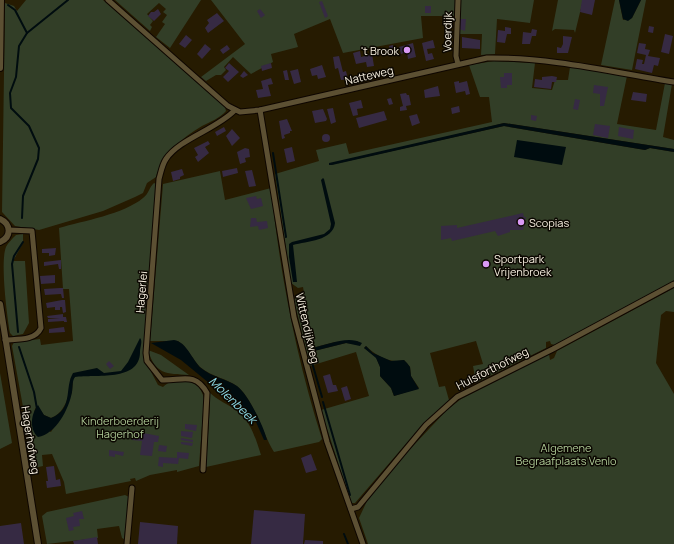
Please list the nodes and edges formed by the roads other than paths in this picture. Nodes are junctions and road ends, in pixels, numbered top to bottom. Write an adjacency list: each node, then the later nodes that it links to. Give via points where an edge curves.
1 (1, 0): 5 (street)
2 (108, 0): 7 (street)
3 (458, 0): 4 (street, Voerdijk)
4 (458, 64): 6 (street, Natteweg, via 487,58 513,57); 8 (street, Natteweg)
5 (0, 68)
6 (674, 82)
7 (235, 110): 8 (street, Natteweg); 16 (street, Hagerlei, via 227,118 181,145 166,158 159,179 147,361 162,380 192,379 207,393)
8 (260, 110): 18 (street, Wittendijkweg, via 294,318 327,442)
9 (0, 217): 10 (street)
10 (10, 230): 11 (street, via 6,239); 15 (street, via 32,232 41,328 39,334 34,337)
11 (0, 242): 12 (street)
12 (0, 247)
13 (674, 284): 18 (street, Hulsforthofweg, via 554,349 457,397 426,425 358,507)
14 (0, 304): 15 (street, Hagerhofweg)
15 (5, 340): 19 (street, Hagerhofweg)
16 (203, 470)
17 (132, 488): 20 (street)
18 (351, 509): 21 (street, Wittendijkweg)
19 (38, 544)
20 (127, 544)
21 (363, 544)

